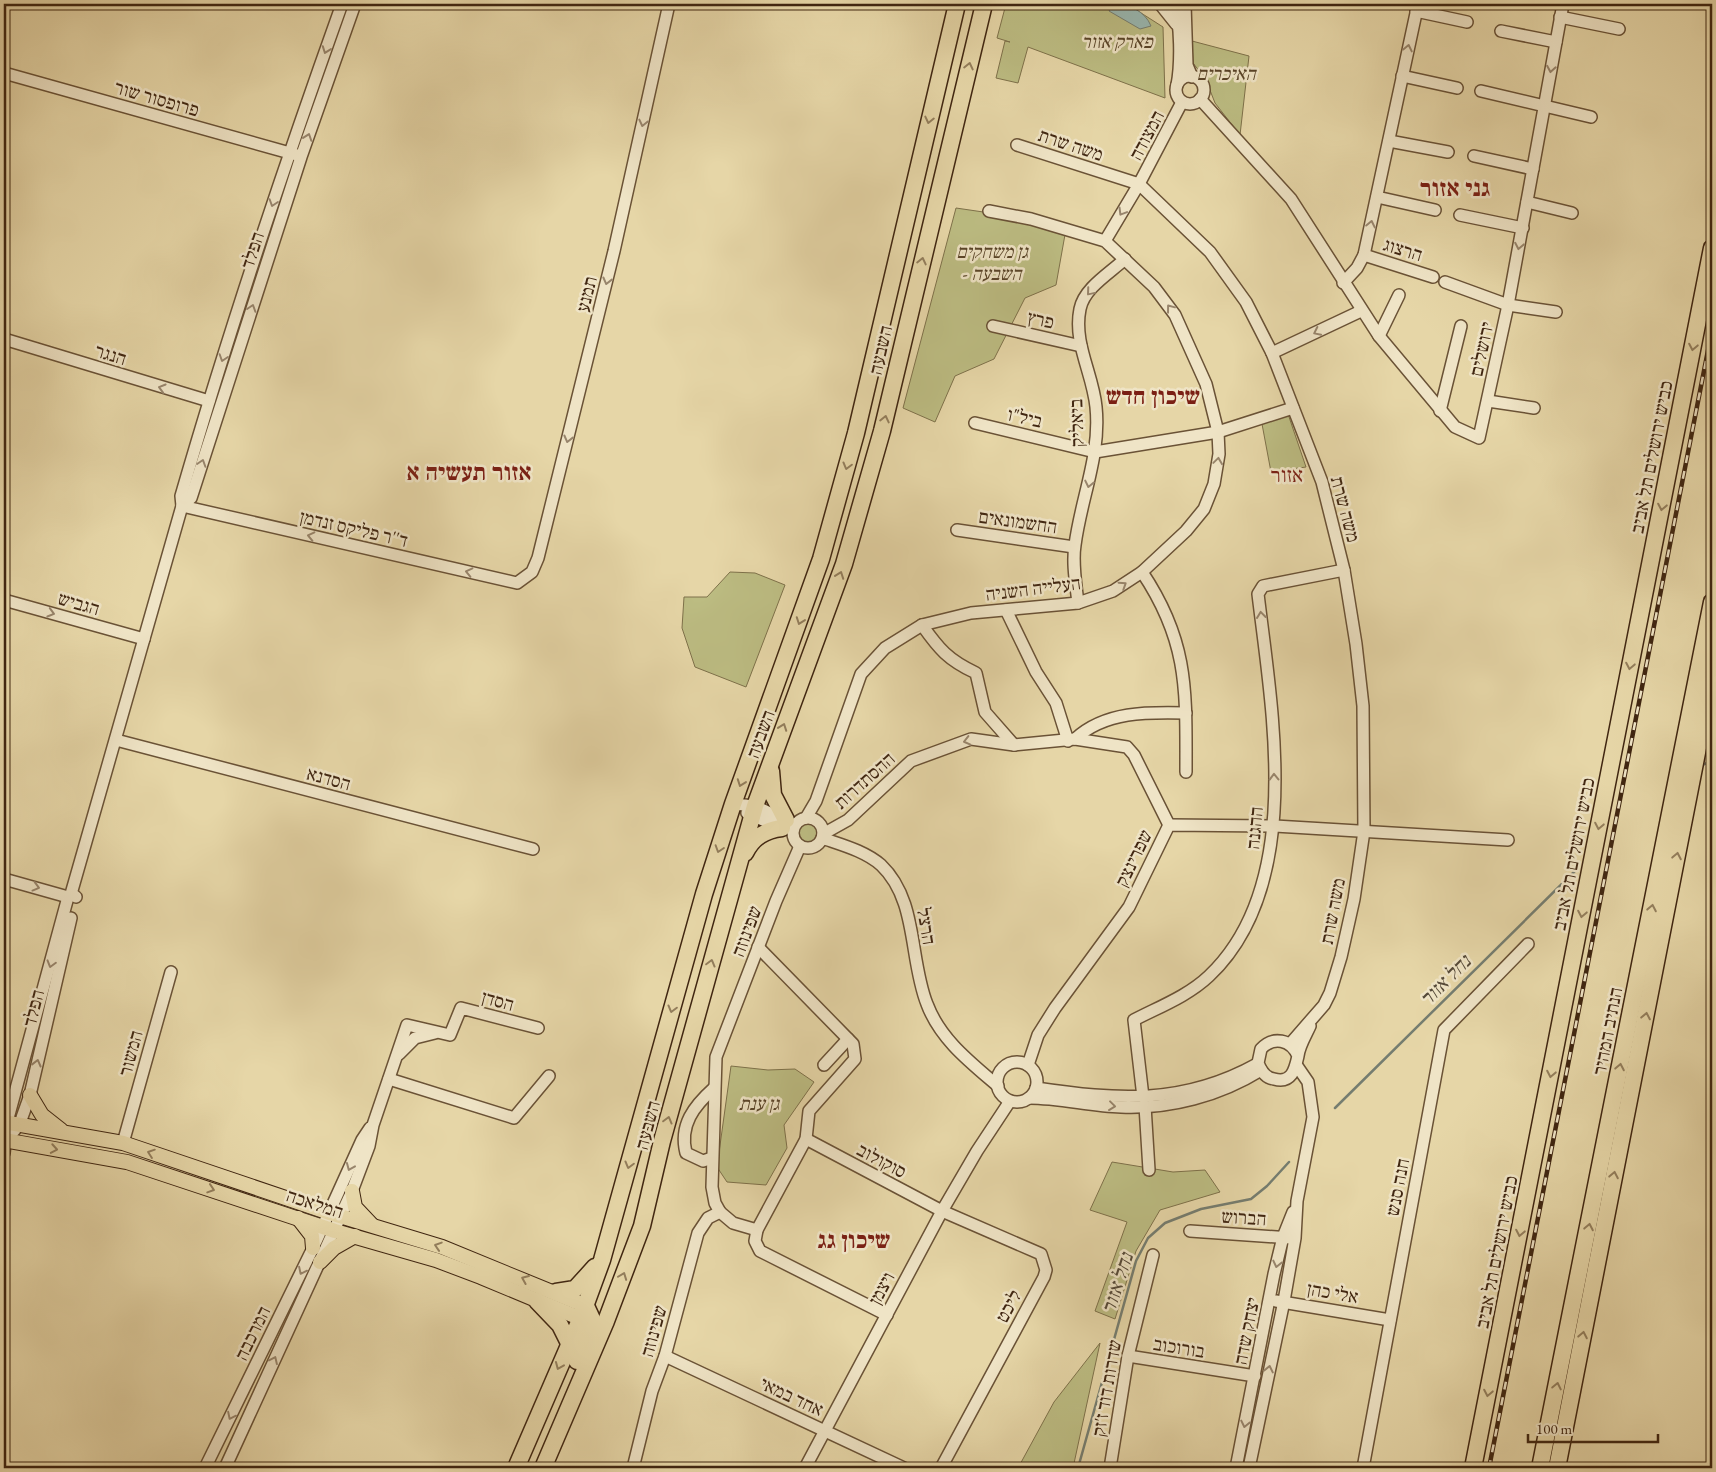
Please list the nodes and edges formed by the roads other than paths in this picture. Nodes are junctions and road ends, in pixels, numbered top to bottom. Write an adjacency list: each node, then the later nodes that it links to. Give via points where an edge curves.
1 (342, 4): 30 (street, הפלד, one-way to 30)
2 (355, 4): 31 (street, הפלד, one-way to 2)
3 (669, 4): 72 (street, תמנע, one-way to 72, via 614,250 538,558 532,572)
4 (957, 4): 87 (highway, השבעה, one-way to 87, via 856,433 822,559)
5 (1160, 4): 13 (street)
6 (1174, 4): 13 (street)
7 (1185, 4): 19 (street, via 1187,65)
8 (1563, 4): 11 (street, ירושלים)
9 (984, 8): 84 (highway, השבעה, one-way to 9, via 844,564 882,431)
10 (1417, 8): 12 (street, הרצוג); 18 (street, הרצוג, one-way to 10)
11 (1560, 17): 14 (street); 16 (street, ירושלים)
12 (1468, 22)
13 (1177, 26): 20 (street)
14 (1619, 29)
15 (1501, 31): 16 (street)
16 (1556, 42): 25 (street, ירושלים, one-way to 25)
17 (4, 73): 30 (street, פרופסור שור)
18 (1402, 76): 21 (street); 27 (street, הרצוג)
19 (1192, 77): 20 (street, via 1183,78); 23 (street, via 1203,86)
20 (1177, 85): 24 (street, via 1177,94)
21 (1457, 88)
22 (1481, 91): 25 (street)
23 (1200, 99): 24 (street, via 1192,104); 48 (street, via 1291,199)
24 (1182, 102): 34 (street, המצודה)
25 (1545, 104): 26 (street); 33 (street, ירושלים)
26 (1591, 117)
27 (1389, 141): 29 (street); 35 (street, הרצוג)
28 (1017, 146): 34 (street, משה שרת)
29 (1448, 152)
30 (289, 153): 31 (street, פרופסור שור); 59 (street, הפלד, one-way to 59)
31 (301, 156): 67 (street, הפלד, one-way to 31, via 191,498)
32 (1474, 156): 33 (street)
33 (1533, 169): 36 (street, ירושלים)
34 (1139, 184): 42 (street, המצודה, one-way to 42); 58 (street, משה שרת, via 1210,252 1246,302)
35 (1377, 197): 37 (street); 44 (street, הרצוג, one-way to 35)
36 (1527, 202): 39 (street); 41 (street, ירושלים)
37 (1436, 210)
38 (989, 211): 42 (street, via 1030,219)
39 (1572, 213)
40 (1460, 215): 41 (street)
41 (1523, 228): 50 (street, ירושלים, one-way to 50)
42 (1105, 241): 45 (street, העלייה השניה)
43 (1712, 248): 169 (highway, כביש ירושלים תל אביב, one-way to 169)
44 (1364, 255): 46 (street, הרצוג); 48 (street, הרצוג)
45 (1125, 259): 57 (street, ביאליק, one-way to 57, via 1087,293 1080,308 1078,328); 65 (street, העלייה השניה, one-way to 45, via 1206,384 1175,315 1154,287)
46 (1433, 276)
47 (1445, 282): 50 (street, ירושלים)
48 (1343, 283): 51 (street)
49 (1399, 295): 55 (street)
50 (1508, 305): 52 (street, ירושלים); 60 (street, ירושלים)
51 (1361, 311): 55 (street); 58 (street, one-way to 58)
52 (1556, 312)
53 (993, 326): 57 (street, פרץ)
54 (1461, 326): 63 (street)
55 (1379, 336): 63 (street)
56 (4, 339): 59 (street, הנגר, one-way to 56)
57 (1081, 346): 66 (street, ביאליק, via 1096,404 1098,432)
58 (1272, 353): 61 (street, משה שרת)
59 (209, 401): 67 (street, הפלד, via 181,496)
60 (1488, 401): 62 (street, ירושלים); 63 (street, ירושלים, via 1479,438 1454,427)
61 (1293, 408): 65 (street); 70 (street, משה שרת, via 1322,482)
62 (1534, 408)
63 (1440, 411)
64 (975, 424): 66 (street, ביל"ו)
65 (1218, 432): 66 (street); 71 (street, העלייה השניה, one-way to 65, via 1164,554 1204,509 1214,484 1219,454)
66 (1095, 452): 69 (street, ביאליק, one-way to 69)
67 (182, 506): 72 (street, ד''ר פליקס זנדמן, one-way to 67); 78 (street, הפלד)
68 (957, 530): 69 (street, החשמונאים)
69 (1074, 547): 75 (street, ביאליק)
70 (1344, 570): 91 (street, ההגנה, one-way to 70, via 1272,712 1258,594 1263,586); 93 (street, משה שרת, via 1363,706)
71 (1142, 572): 75 (street, העלייה השניה, one-way to 71, via 1113,591); 80 (street, via 1159,597 1174,633)
72 (517, 583)
73 (4, 600): 78 (street, הגביש, one-way to 78)
74 (1712, 602): 170 (highway, הנתיב המהיר, one-way to 74)
75 (1078, 603): 76 (street, העלייה השניה)
76 (1006, 610): 77 (street, העלייה השניה, via 970,613); 82 (street)
77 (922, 625): 83 (street, via 940,651 976,673 985,712); 86 (street, העלייה השניה, via 885,648 861,674)
78 (144, 640): 81 (street, הפלד)
79 (1712, 676): 171 (highway, one-way to 79)
80 (1186, 713): 82 (street, ההסתדרות, via 1134,714 1086,729); 85 (street)
81 (116, 740): 96 (street, הסדנא); 99 (street, הפלד)
82 (1072, 740): 83 (street, ההסתדרות); 90 (street, ההסתדרות, via 1127,747)
83 (1014, 745): 92 (street, ההסתדרות, one-way to 92, via 971,739 911,760 848,820)
84 (773, 754): 88 (highway, השבעה); 89 (highway, via 771,788 776,803)
85 (1186, 772)
86 (816, 801): 89 (street, העלייה השניה); 92 (street, העלייה השניה, via 815,812)
87 (733, 804): 88 (street); 143 (highway, השבעה, one-way to 143, via 704,894)
88 (754, 812): 89 (street); 97 (highway, השבעה)
89 (793, 825): 92 (street, הרצל); 95 (street, via 795,840); 97 (highway, via 768,831 755,839)
90 (1169, 825): 91 (street, שפרינצק); 109 (street, שפרינצק, via 1128,907 1038,1034)
91 (1275, 826): 93 (street, שפרינצק); 121 (street, ההגנה, via 1260,894 1227,954 1209,976 1190,990 1134,1020)
92 (822, 831): 95 (street, ההסתדרות, via 813,848); 107 (street, הרצל, via 880,864 892,878 905,902 926,1004 942,1032)
93 (1364, 831): 94 (street, שפרינצק); 103 (street, משה שרת, via 1341,957 1330,993)
94 (1508, 840)
95 (800, 846): 101 (street, שפינוזה)
96 (533, 849)
97 (734, 878): 150 (highway, השבעה, one-way to 97, via 642,1226)
98 (4, 879): 99 (street, one-way to 99)
99 (71, 897): 118 (street, הפלד, one-way to 99, via 66,947); 122 (street, הפלד, one-way to 122)
100 (1528, 944): 151 (street, חנה סנש, via 1444,1030)
101 (758, 947): 105 (street); 116 (street, שפינוזה, via 716,1057)
102 (171, 972): 126 (street, המשור)
103 (1313, 1018): 106 (street, משה שרת); 111 (street, משה שרת)
104 (538, 1028): 114 (street, הסדן, via 461,1008 450,1035 407,1025)
105 (848, 1039): 108 (street); 125 (street, via 853,1044 855,1059 810,1111)
106 (1290, 1044): 110 (street, via 1280,1040 1266,1044 1261,1049); 111 (street)
107 (960, 1054): 112 (street, הרצל); 115 (street, הרצל)
108 (824, 1065)
109 (1028, 1065): 112 (street, via 1015,1062); 117 (street, via 1036,1075)
110 (1259, 1066): 111 (street, via 1272,1079 1280,1080); 121 (street, via 1232,1078)
111 (1295, 1066): 140 (street, יצחק שדה, via 1310,1090 1313,1117)
112 (1000, 1073): 115 (street)
113 (549, 1076): 114 (street, via 514,1118)
114 (388, 1079): 123 (street, הסדן)
115 (998, 1086): 120 (street)
116 (714, 1088): 128 (street, שפינוזה); 128 (street, via 695,1106 682,1139 686,1153 703,1161)
117 (1036, 1088): 119 (street); 121 (street)
118 (30, 1095): 122 (street, הפלד); 124 (main road, via 42,1115)
119 (1029, 1098): 120 (street); 121 (street, one-way to 121, via 1121,1107)
120 (1010, 1101): 131 (street, ויצמן)
121 (1144, 1102): 129 (street, ההגנה)
122 (10, 1122): 124 (main road, המלאכה); 127 (street, הפלד)
123 (373, 1125): 130 (street, הסדן, via 369,1146); 133 (street, הסדן, one-way to 133, via 362,1140)
124 (66, 1133): 126 (main road, המלאכה)
125 (806, 1139): 131 (street, סוקולוב); 137 (street)
126 (123, 1143): 133 (main road, המלאכה, one-way to 126)
127 (4, 1144): 134 (main road, המלאכה, one-way to 134, via 127,1162)
128 (712, 1158): 132 (street, שפינוזה, via 712,1187)
129 (1149, 1170)
130 (352, 1191): 133 (street, הסדן); 135 (main road, via 355,1207)
131 (942, 1211): 149 (street, ויצמן); 164 (street, ליכט, via 1041,1254 1046,1270)
132 (720, 1212): 137 (street, via 733,1223); 153 (street, שפינוזה, via 708,1218 698,1233)
133 (335, 1215): 135 (main road, המלאכה); 136 (street, המרכבה)
134 (297, 1217): 136 (main road, המלאכה); 141 (main road, via 312,1236)
135 (373, 1226): 145 (main road, המלאכה, one-way to 135, via 450,1250)
136 (329, 1229): 139 (main road, המלאכה); 141 (street, המרכבה); 144 (street, המרכבה)
137 (757, 1230): 149 (street, via 760,1251)
138 (1190, 1231): 140 (street, הברוש)
139 (355, 1236): 144 (main road, via 334,1248); 147 (main road, המלאכה, via 436,1260)
140 (1289, 1238): 146 (street, יצחק שדה, one-way to 146); 148 (street, יצחק שדה)
141 (314, 1248): 158 (street, המרכבה, one-way to 158)
142 (1153, 1256): 154 (street, שדרות דוד ז'זק)
143 (602, 1260): 145 (highway, via 576,1289); 150 (highway, השבעה)
144 (320, 1262): 159 (street, המרכבה, one-way to 144)
145 (556, 1292): 150 (main road, המלאכה)
146 (1270, 1300): 148 (street, אלי כהן); 155 (street, יצחק שדה)
147 (537, 1301): 150 (main road, המלאכה); 152 (highway, via 560,1325)
148 (1284, 1302): 151 (street, אלי כהן); 167 (street, יצחק שדה, one-way to 148)
149 (887, 1314): 156 (street, ויצמן)
150 (591, 1317): 152 (highway, השבעה); 157 (highway)
151 (1390, 1320): 168 (street, חנה סנש)
152 (569, 1343): 160 (highway, השבעה, one-way to 160)
153 (665, 1356): 156 (street, אחד במאי); 161 (street, שפינוזה, via 652,1391)
154 (1128, 1356): 155 (street, בורוכוב); 165 (street, שדרות דוד ז'זק)
155 (1255, 1376): 166 (street, יצחק שדה, one-way to 166)
156 (824, 1430): 162 (street, ויצמן); 163 (street, אחד במאי)
157 (544, 1464)
158 (205, 1468)
159 (225, 1468)
160 (516, 1468)
161 (633, 1468)
162 (805, 1468)
163 (904, 1468)
164 (940, 1468)
165 (1110, 1468)
166 (1236, 1468)
167 (1249, 1468)
168 (1363, 1468)
169 (1473, 1468)
170 (1540, 1468)
171 (1557, 1468)

